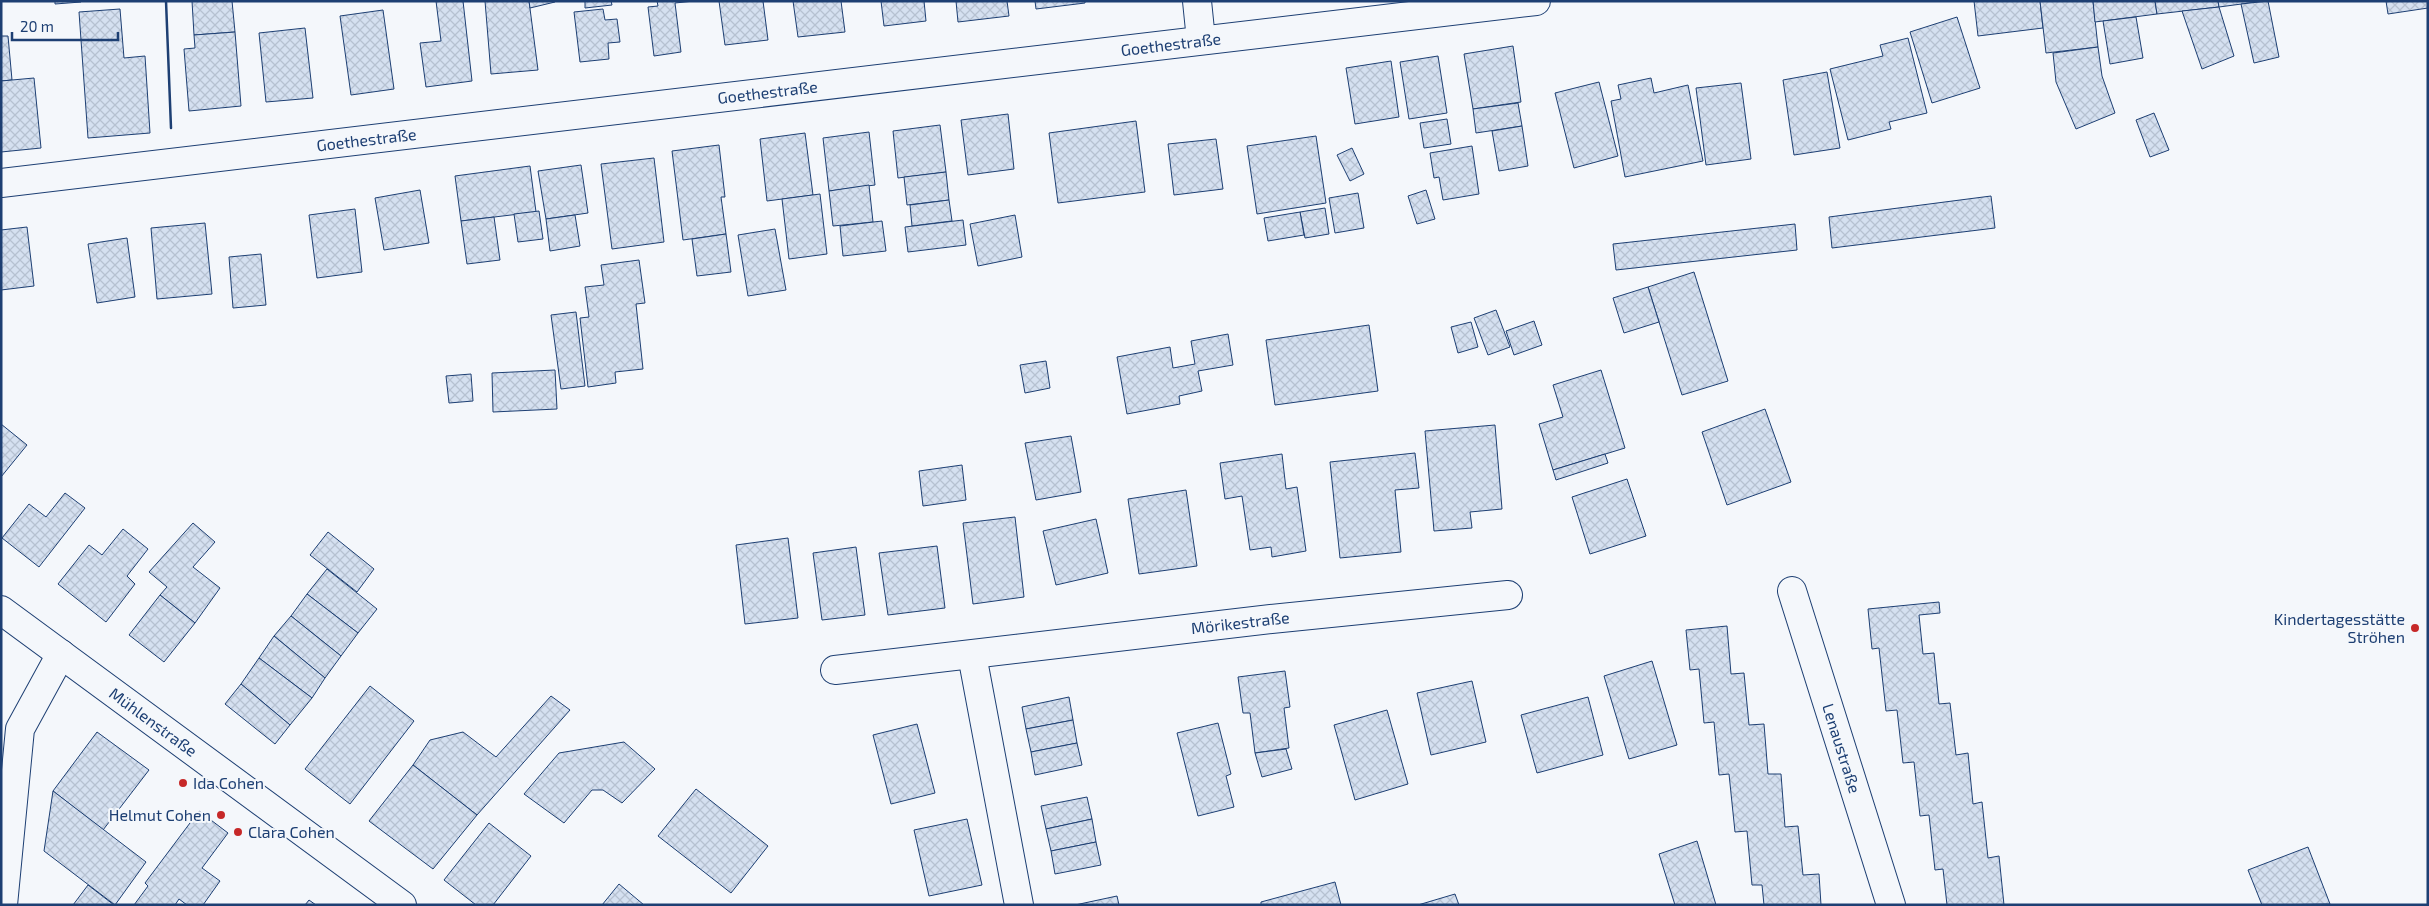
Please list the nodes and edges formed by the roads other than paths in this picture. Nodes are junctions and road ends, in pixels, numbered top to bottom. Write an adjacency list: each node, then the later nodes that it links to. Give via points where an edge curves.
1 (1197, 1): 3 (street)
2 (1536, 1): 3 (street, Goethestraße)
3 (1201, 40): 4 (street, Goethestraße)
4 (1, 183)
5 (1792, 592): 14 (street, Lenaustraße)
6 (1508, 595): 9 (street, Mörikestraße)
7 (1, 610): 8 (street, Mühlenstraße)
8 (61, 654): 11 (street, via 20,729); 12 (street, Mühlenstraße)
9 (972, 655): 10 (street, Mörikestraße); 13 (street)
10 (836, 670)
11 (3, 905)
12 (402, 905)
13 (1019, 905)
14 (1891, 905)

